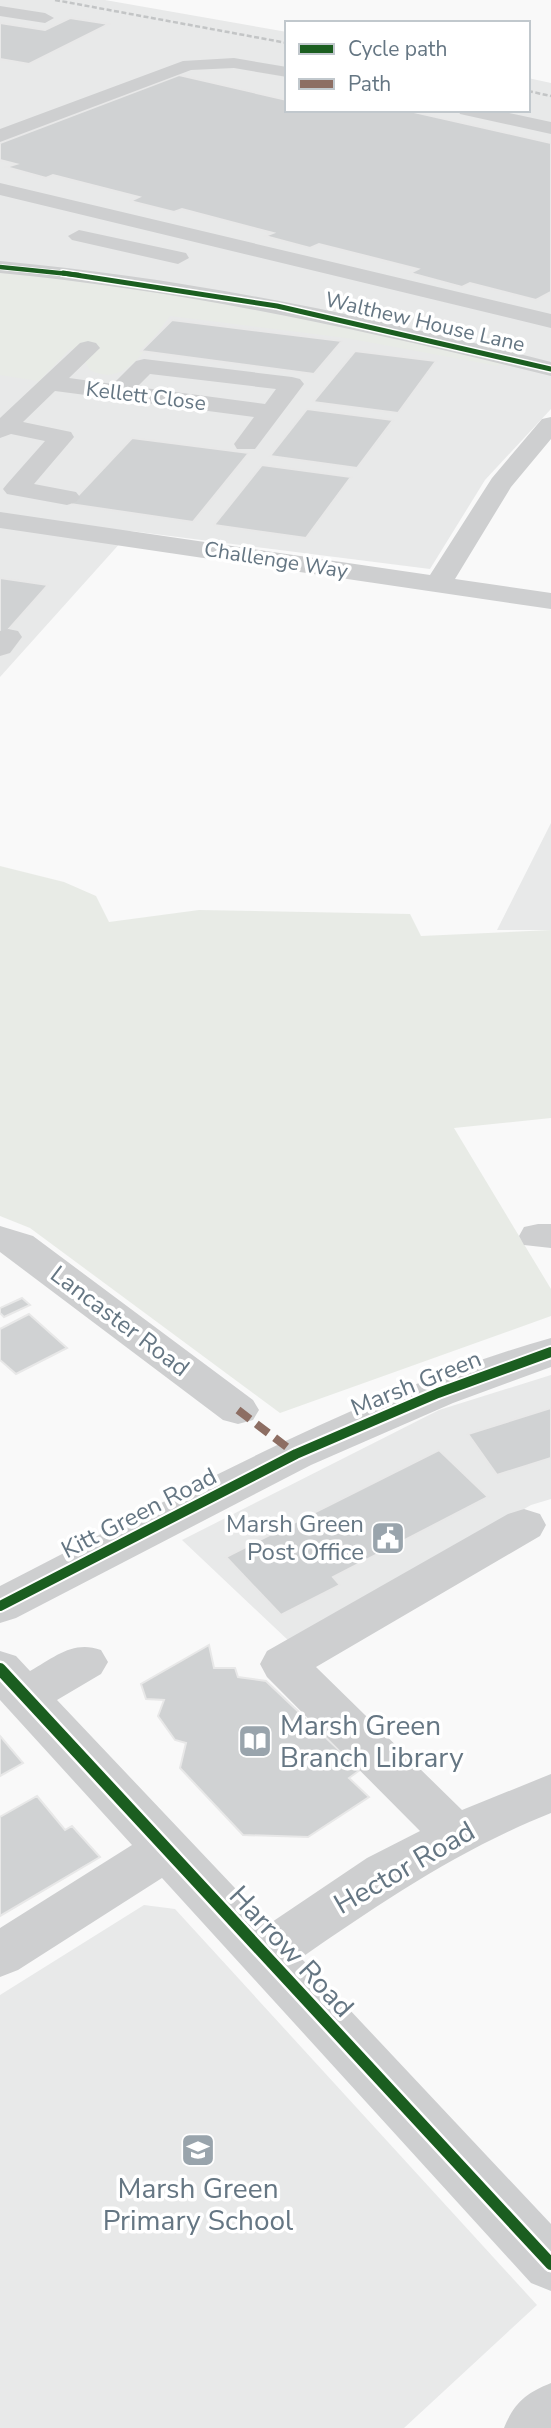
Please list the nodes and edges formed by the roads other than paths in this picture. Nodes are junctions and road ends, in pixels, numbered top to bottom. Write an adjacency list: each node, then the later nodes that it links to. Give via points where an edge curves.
1 (0, 11): 2 (street)
2 (45, 18)
3 (285, 72): 6 (street, via 234,63 189,65)
4 (476, 112): 5 (street)
5 (551, 128)
6 (0, 136)
7 (0, 188): 13 (street)
8 (79, 236): 9 (street)
9 (193, 262)
10 (0, 267): 12 (street, Walthew House Lane)
11 (232, 274): 12 (street)
12 (199, 293): 15 (street, Walthew House Lane)
13 (551, 321)
14 (88, 348): 16 (street)
15 (551, 369)
16 (50, 383): 17 (street, Kellett Close); 20 (street, Kellett Close)
17 (119, 392): 18 (street, Kellett Close); 18 (street, via 144,366 292,384)
18 (271, 412): 21 (street)
19 (551, 424): 24 (street, via 501,483)
20 (2, 429): 22 (street, via 62,437 16,489)
21 (246, 444)
22 (67, 496)
23 (0, 520): 24 (street, Challenge Way)
24 (437, 585): 25 (street, Challenge Way)
25 (551, 601)
26 (0, 1238): 28 (street, Lancaster Road, via 19,1245)
27 (551, 1352): 29 (street, Marsh Green, via 438,1393)
28 (238, 1410)
29 (296, 1454): 31 (street, Kitt Green Road)
30 (524, 1525): 35 (street, via 283,1664)
31 (0, 1606)
32 (85, 1662): 33 (street)
33 (12, 1682): 36 (street, Harrow Road)
34 (551, 1793): 35 (street, Hector Road)
35 (456, 1835): 38 (street, Hector Road, via 384,1872)
36 (167, 1849): 37 (street); 38 (street, Harrow Road)
37 (0, 1955)
38 (265, 1955): 39 (street, Harrow Road)
39 (551, 2264)
40 (551, 2412): 41 (street)
41 (534, 2428)

